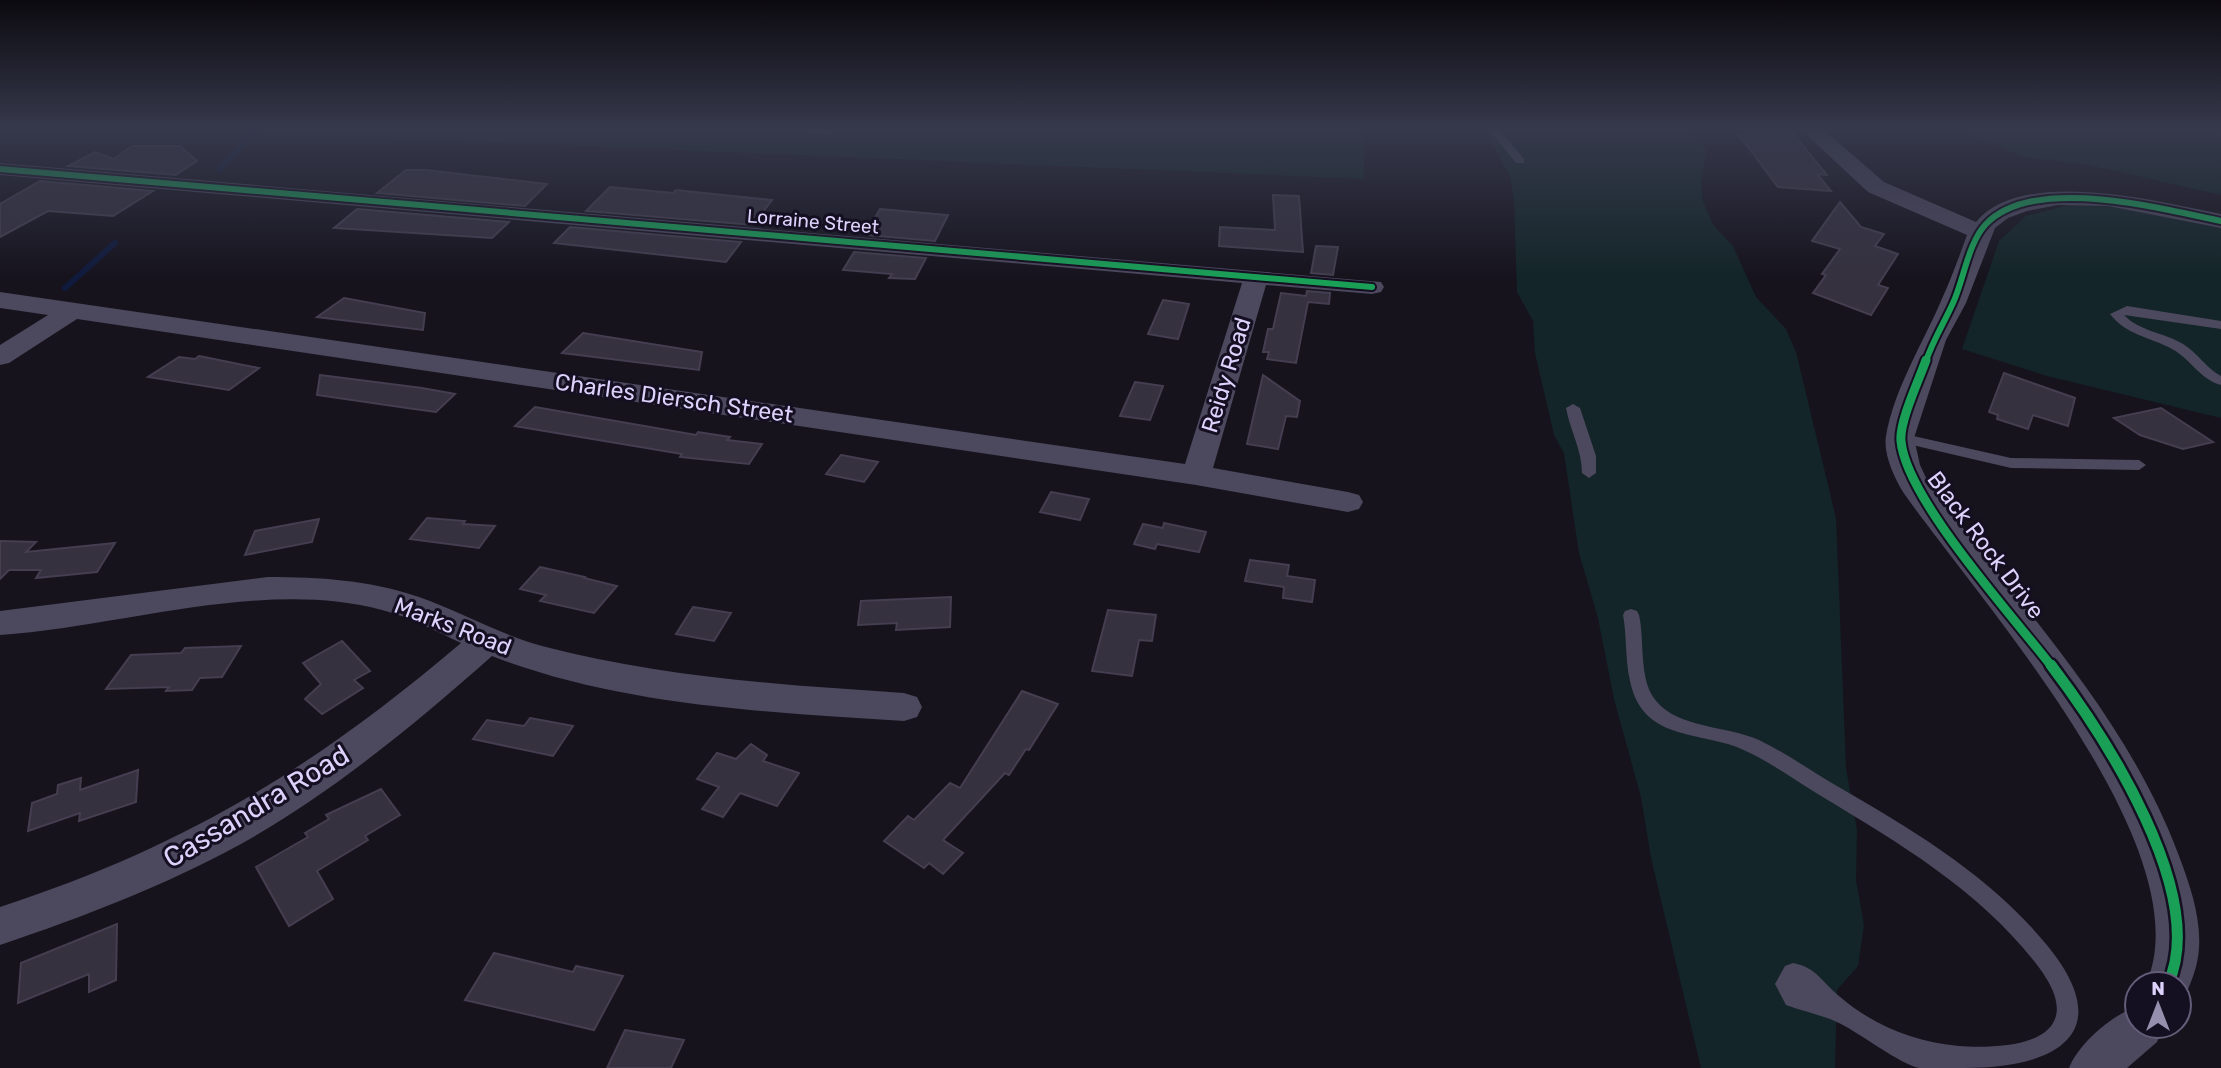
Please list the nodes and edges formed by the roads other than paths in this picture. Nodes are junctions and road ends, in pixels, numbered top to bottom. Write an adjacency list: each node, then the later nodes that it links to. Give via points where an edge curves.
1 (104, 178): 5 (street, Lorraine Street)
2 (1866, 178): 4 (street, via 1924,211)
3 (2221, 220): 4 (street, via 2119,201 2058,198 2035,200 2000,213)
4 (1980, 232): 13 (street, via 1953,303 1933,340)
5 (1256, 276): 6 (street, Lorraine Street); 16 (street, Reidy Road)
6 (1373, 287)
7 (0, 300): 8 (street, Charles Diersch Street)
8 (73, 310): 10 (street); 16 (street, Charles Diersch Street)
9 (2221, 325): 11 (lane, via 2127,310 2116,314 2126,325 2177,346)
10 (0, 358)
11 (2221, 382)
12 (1573, 408): 15 (lane, via 1591,458)
13 (1900, 438): 14 (lane, via 2011,463); 23 (street, Black Rock Drive, via 1914,485 2065,680 2128,778 2180,922)
14 (2139, 465)
15 (1589, 473)
16 (1196, 475): 17 (street, Charles Diersch Street)
17 (1348, 502)
18 (1631, 615): 26 (lane, via 1637,676 1657,714 1744,741 1948,863 2027,936 2046,959 2066,997 2068,1016 2063,1033 2033,1050 1967,1059)
19 (0, 623): 20 (street, Marks Road, via 68,617 235,589 296,588 372,596 411,607)
20 (486, 641): 21 (street, Marks Road, via 609,676 706,691); 22 (street, Cassandra Road, via 393,720 260,811 126,881)
21 (904, 707)
22 (0, 926)
23 (2174, 970)
24 (1848, 1015): 26 (lane)
25 (2125, 1040): 28 (street)
26 (1908, 1049): 27 (lane)
27 (1940, 1068)
28 (2092, 1068)

